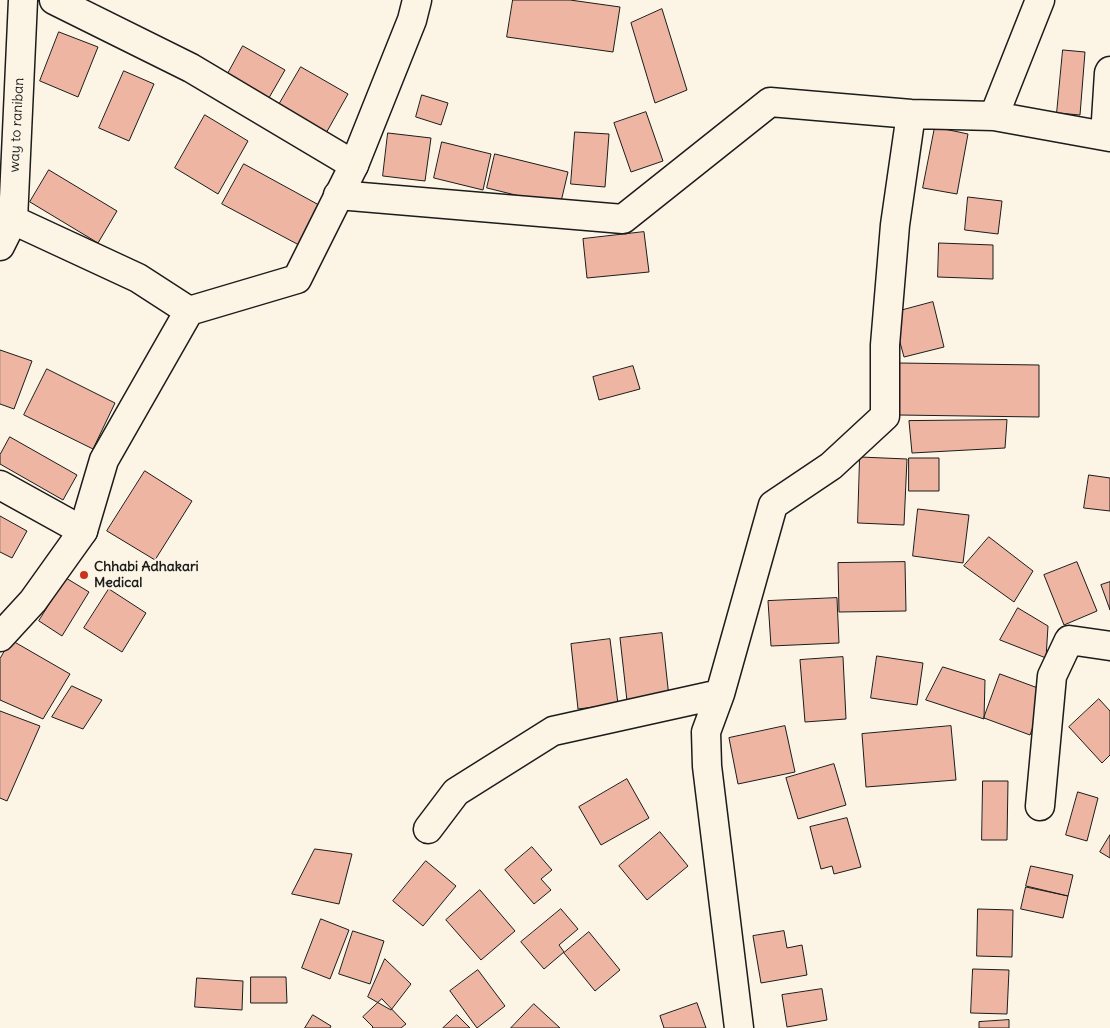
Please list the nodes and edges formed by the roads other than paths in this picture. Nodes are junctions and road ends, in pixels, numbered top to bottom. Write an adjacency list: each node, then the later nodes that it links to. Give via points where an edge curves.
1 (23, 0): 11 (street, way to raniban)
2 (54, 0): 9 (street, via 191,68)
3 (417, 0): 9 (street)
4 (1040, 0): 7 (street)
5 (1110, 71): 8 (street)
6 (911, 114): 7 (street); 10 (street, via 770,102 623,219); 18 (street, via 894,226 885,345 884,416 831,466 773,505)
7 (994, 116): 8 (street)
8 (1108, 136)
9 (354, 165): 10 (street)
10 (338, 195): 13 (street, via 297,279)
11 (13, 220): 12 (street, way to raniban); 13 (street, via 138,278)
12 (0, 246)
13 (189, 311): 15 (street, via 104,460)
14 (0, 485): 15 (street)
15 (83, 531): 16 (street, via 33,601)
16 (0, 637)
17 (1110, 646): 19 (street, via 1069,640 1052,676)
18 (720, 694): 20 (street, via 553,731 456,792); 21 (street, via 706,732 707,766)
19 (1040, 806)
20 (428, 829)
21 (739, 1028)

